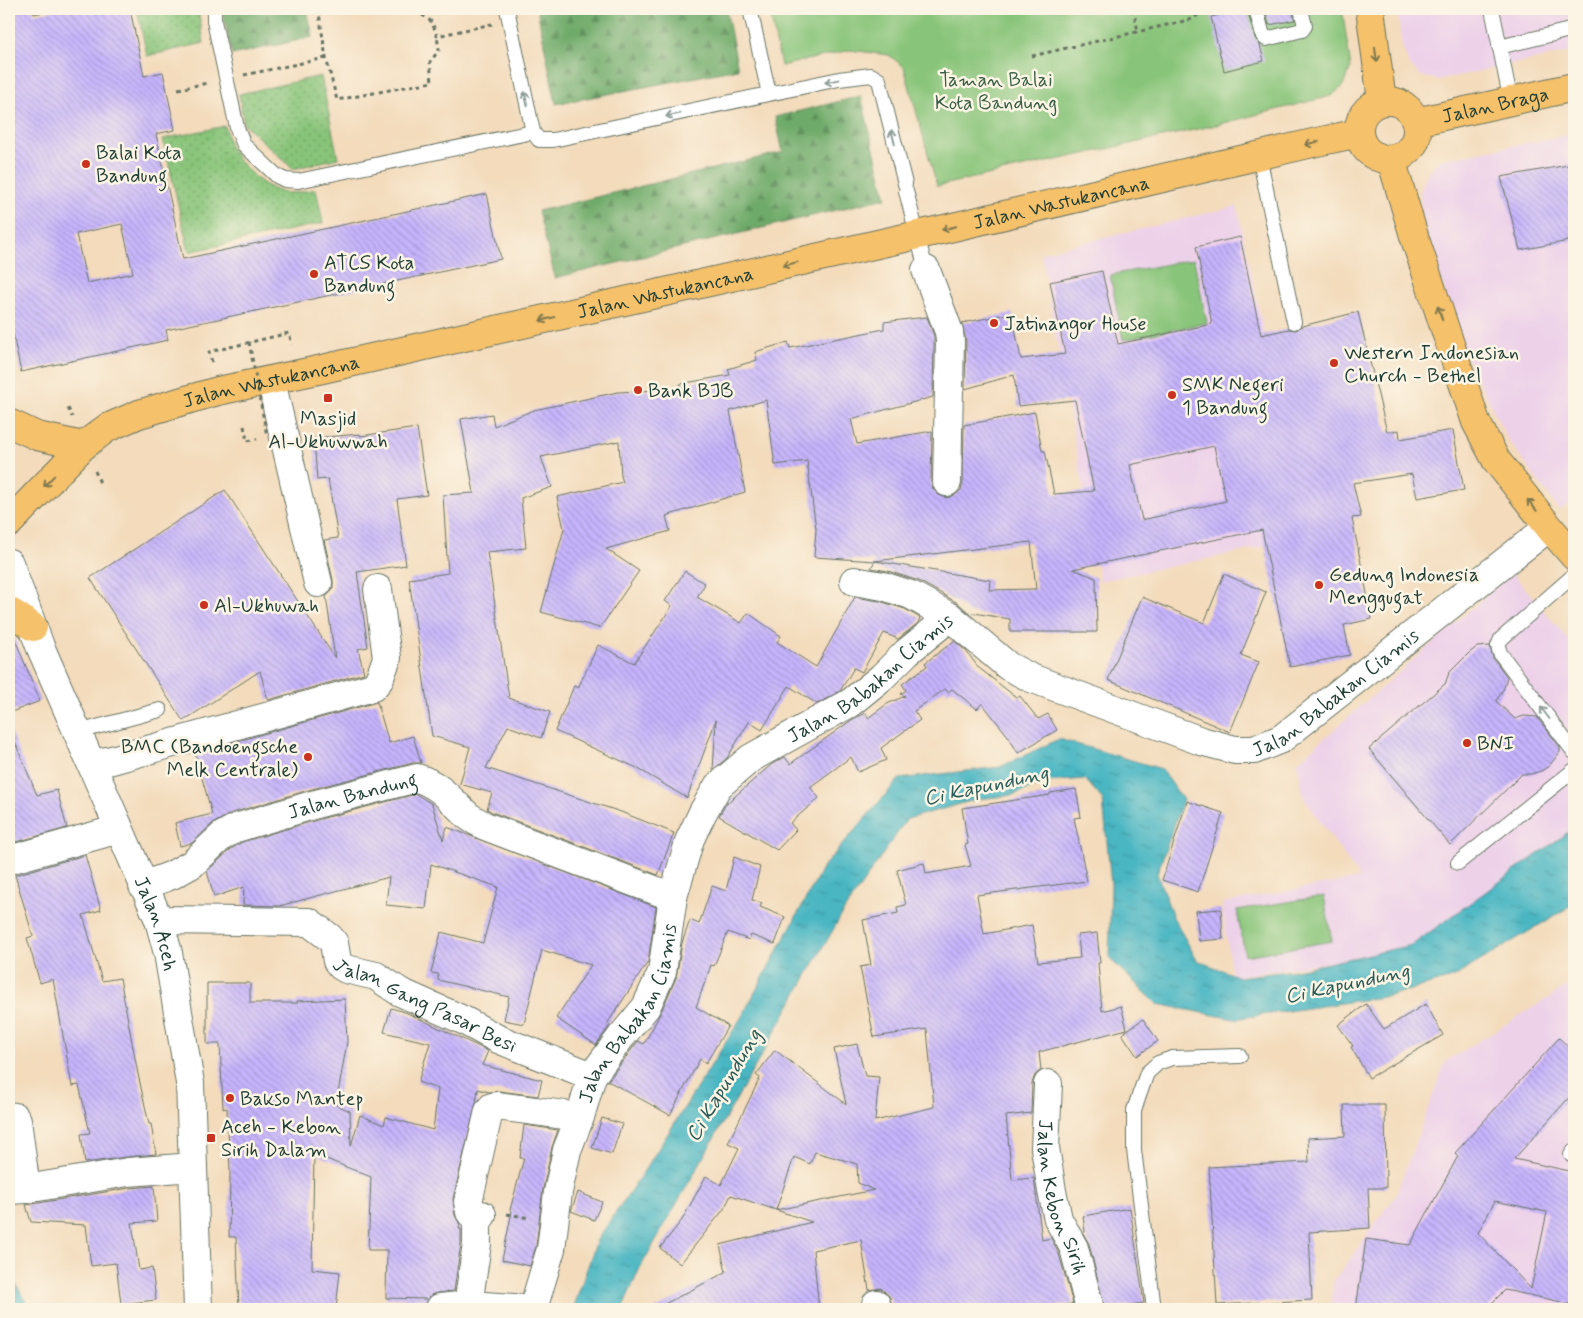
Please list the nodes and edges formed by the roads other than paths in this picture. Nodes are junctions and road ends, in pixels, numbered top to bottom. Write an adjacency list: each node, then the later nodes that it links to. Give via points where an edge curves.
1 (214, 9): 15 (lane, via 226,79 244,145 285,180 298,181)
2 (750, 9): 11 (lane)
3 (1256, 9): 4 (lane, via 1266,38 1302,30 1305,26)
4 (1301, 9)
5 (1370, 9): 12 (main road, one-way to 12)
6 (1492, 9): 9 (lane)
7 (509, 14): 15 (lane, one-way to 7)
8 (1574, 29): 9 (lane)
9 (1499, 47): 13 (lane)
10 (1574, 88): 13 (main road, Jalan Braga)
11 (769, 94): 15 (lane, one-way to 15, via 553,140 539,140); 19 (lane, one-way to 11, via 879,80 871,76 858,77)
12 (1382, 101): 14 (main road, via 1400,102 1413,114); 16 (main road, via 1365,112 1360,122)
13 (1511, 102): 14 (main road, Jalan Braga)
14 (1416, 122): 18 (main road, via 1416,139 1412,146)
15 (533, 132)
16 (1360, 134): 17 (main road, Jalan Wastukancana, one-way to 17); 18 (main road, via 1367,150)
17 (1259, 156): 19 (main road, Jalan Wastukancana, one-way to 19); 21 (lane)
18 (1391, 159): 27 (main road, one-way to 18, via 1496,460 1476,422)
19 (917, 235): 20 (lane); 22 (main road, Jalan Wastukancana, one-way to 22)
20 (926, 270): 25 (street, via 950,341)
21 (1294, 322)
22 (271, 380): 24 (main road, Jalan Wastukancana, via 218,391 139,414 107,428); 32 (street)
23 (9, 423): 24 (main road, via 37,436)
24 (83, 446): 26 (main road, Jalan Wastukancana, one-way to 26)
25 (947, 482)
26 (9, 523)
27 (1549, 527): 28 (main road); 35 (street, Jalan Babakan Ciamis, via 1281,739 1254,750 1235,750 1201,741 1031,678 1008,666)
28 (1574, 556)
29 (9, 563): 36 (street, Jalan Aceh)
30 (1574, 576): 39 (lane, one-way to 30, via 1498,646 1501,639)
31 (854, 581): 35 (street, via 902,591)
32 (318, 583)
33 (378, 589): 40 (street, via 387,658 373,687)
34 (9, 611): 36 (main road)
35 (950, 616): 46 (street, Jalan Babakan Ciamis, via 850,703 751,758 718,786 690,839)
36 (33, 627): 38 (street, Jalan Aceh)
37 (160, 710): 38 (lane)
38 (78, 732): 40 (street, Jalan Aceh)
39 (1574, 752)
40 (92, 764): 42 (street, Jalan Aceh)
41 (1574, 770): 44 (lane)
42 (119, 829): 43 (street); 45 (street, Jalan Aceh)
43 (9, 860)
44 (1458, 863)
45 (144, 886): 46 (street, Jalan Bandung, via 192,864 222,836 236,828 417,778 439,788 470,817 485,826); 47 (street, Jalan Aceh)
46 (673, 897): 49 (street, Jalan Babakan Ciamis, via 658,981 646,1007)
47 (159, 920): 49 (street, Jalan Gang Pasar Besi, via 309,922 334,943 338,962 346,969 376,976 400,992 498,1039); 53 (street, Jalan Aceh, via 168,953 190,1083)
48 (1240, 1056): 60 (lane, via 1172,1058 1158,1063 1147,1073 1137,1100 1134,1150)
49 (592, 1076): 52 (street, Jalan Babakan Ciamis)
50 (1048, 1084): 59 (street, Jalan Kebon Sirih, via 1045,1148 1052,1191 1058,1219 1074,1248)
51 (9, 1116): 54 (street, via 17,1120)
52 (580, 1117): 55 (street, via 497,1106 489,1111 468,1202 470,1212 486,1216); 58 (street, Jalan Babakan Ciamis, via 567,1150 551,1249)
53 (193, 1167): 54 (street, via 128,1172); 57 (street, Jalan Aceh)
54 (18, 1189)
55 (468, 1305): 56 (street); 58 (street)
56 (440, 1308)
57 (198, 1309)
58 (532, 1309)
59 (1090, 1309)
60 (1154, 1309)

